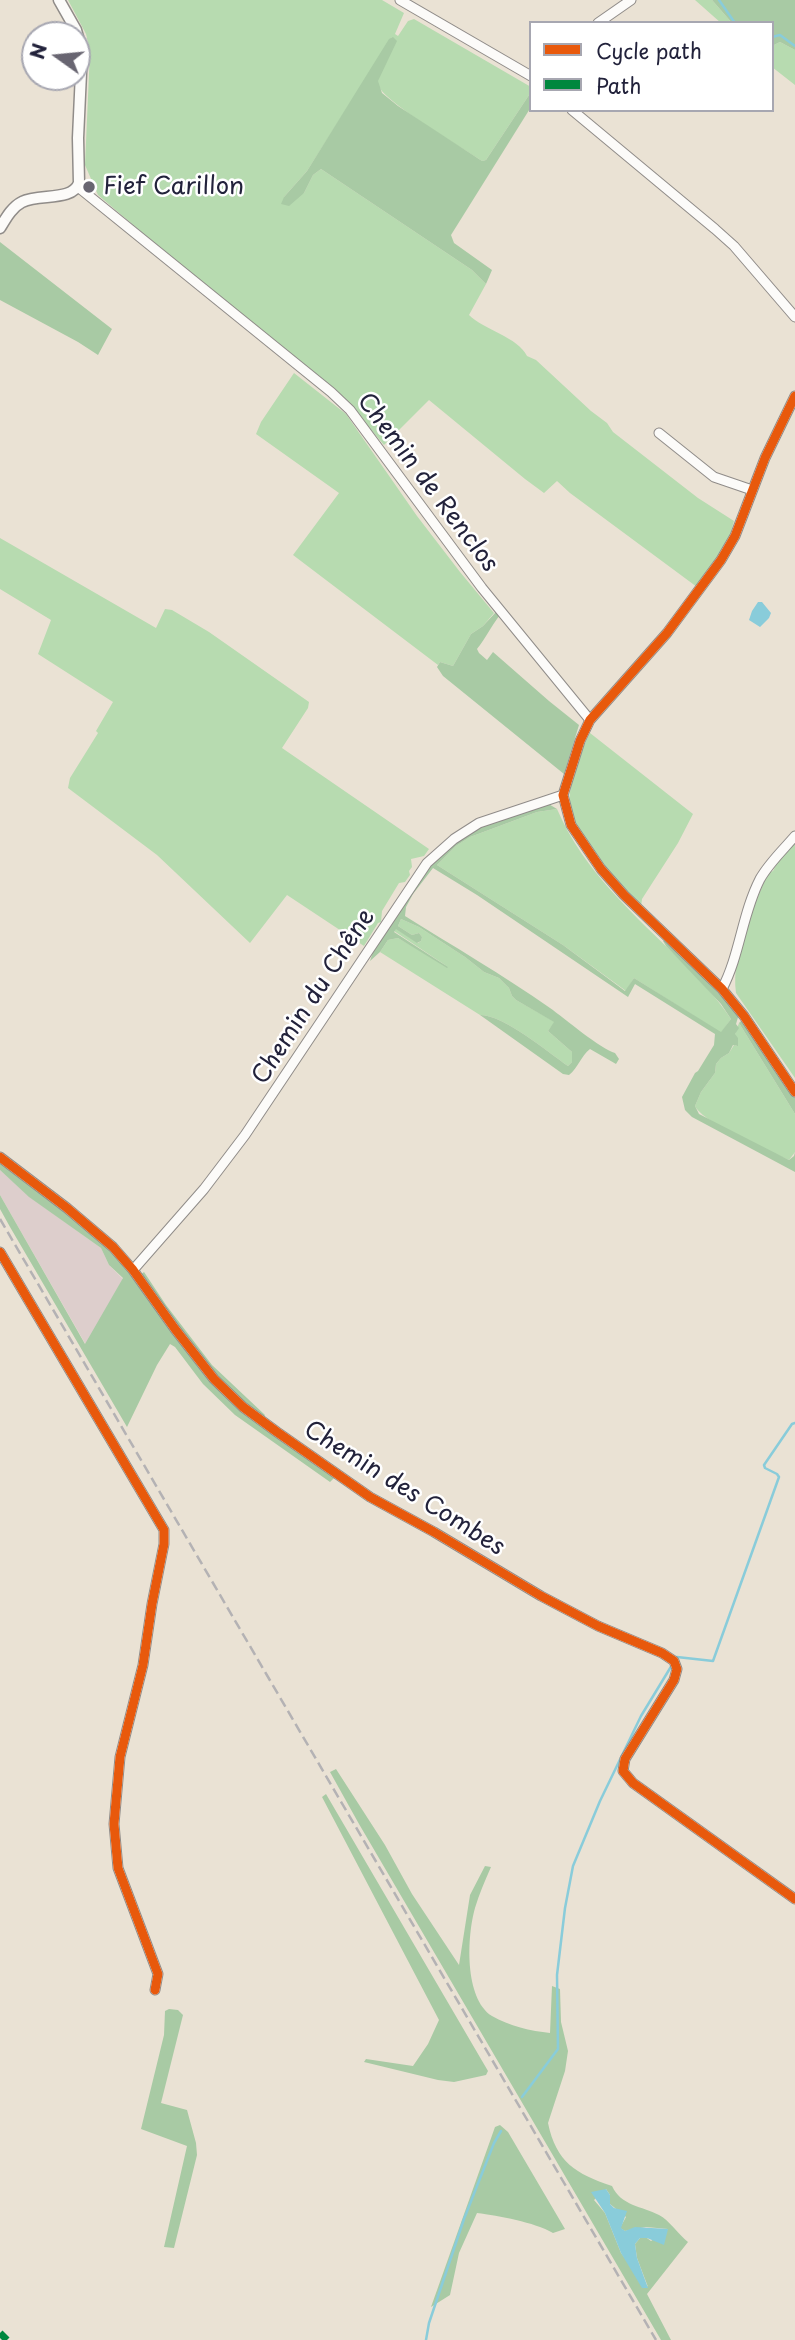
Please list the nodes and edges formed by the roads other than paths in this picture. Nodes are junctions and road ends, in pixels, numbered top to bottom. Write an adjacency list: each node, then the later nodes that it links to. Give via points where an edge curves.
1 (59, 0): 7 (street, via 82,51)
2 (400, 0): 5 (street)
3 (631, 0): 4 (street)
4 (601, 21)
5 (529, 75)
6 (574, 112): 9 (street, via 725,238)
7 (78, 187): 8 (street, via 70,193 24,201); 13 (street, Chemin de Renclos, via 351,410 482,588)
8 (0, 228)
9 (795, 317)
10 (795, 396): 12 (street)
11 (659, 433): 12 (street, via 714,477)
12 (752, 490): 13 (street, via 735,536 703,587)
13 (590, 720): 14 (street)
14 (563, 795): 16 (street, via 571,825 601,869); 20 (street, Chemin du Chêne, via 479,823 427,863 239,1144)
15 (795, 836): 16 (street, via 759,881)
16 (722, 989): 17 (street)
17 (795, 1092)
18 (0, 1157): 20 (street, Chemin des Combes, via 91,1228)
19 (0, 1252): 22 (street, via 164,1530 143,1665 120,1757 114,1824 118,1868 158,1974)
20 (133, 1270): 21 (street, Chemin des Combes, via 214,1379 299,1448 370,1497 541,1596 674,1661 671,1685 625,1759 626,1776)
21 (795, 1899)
22 (155, 1990)

